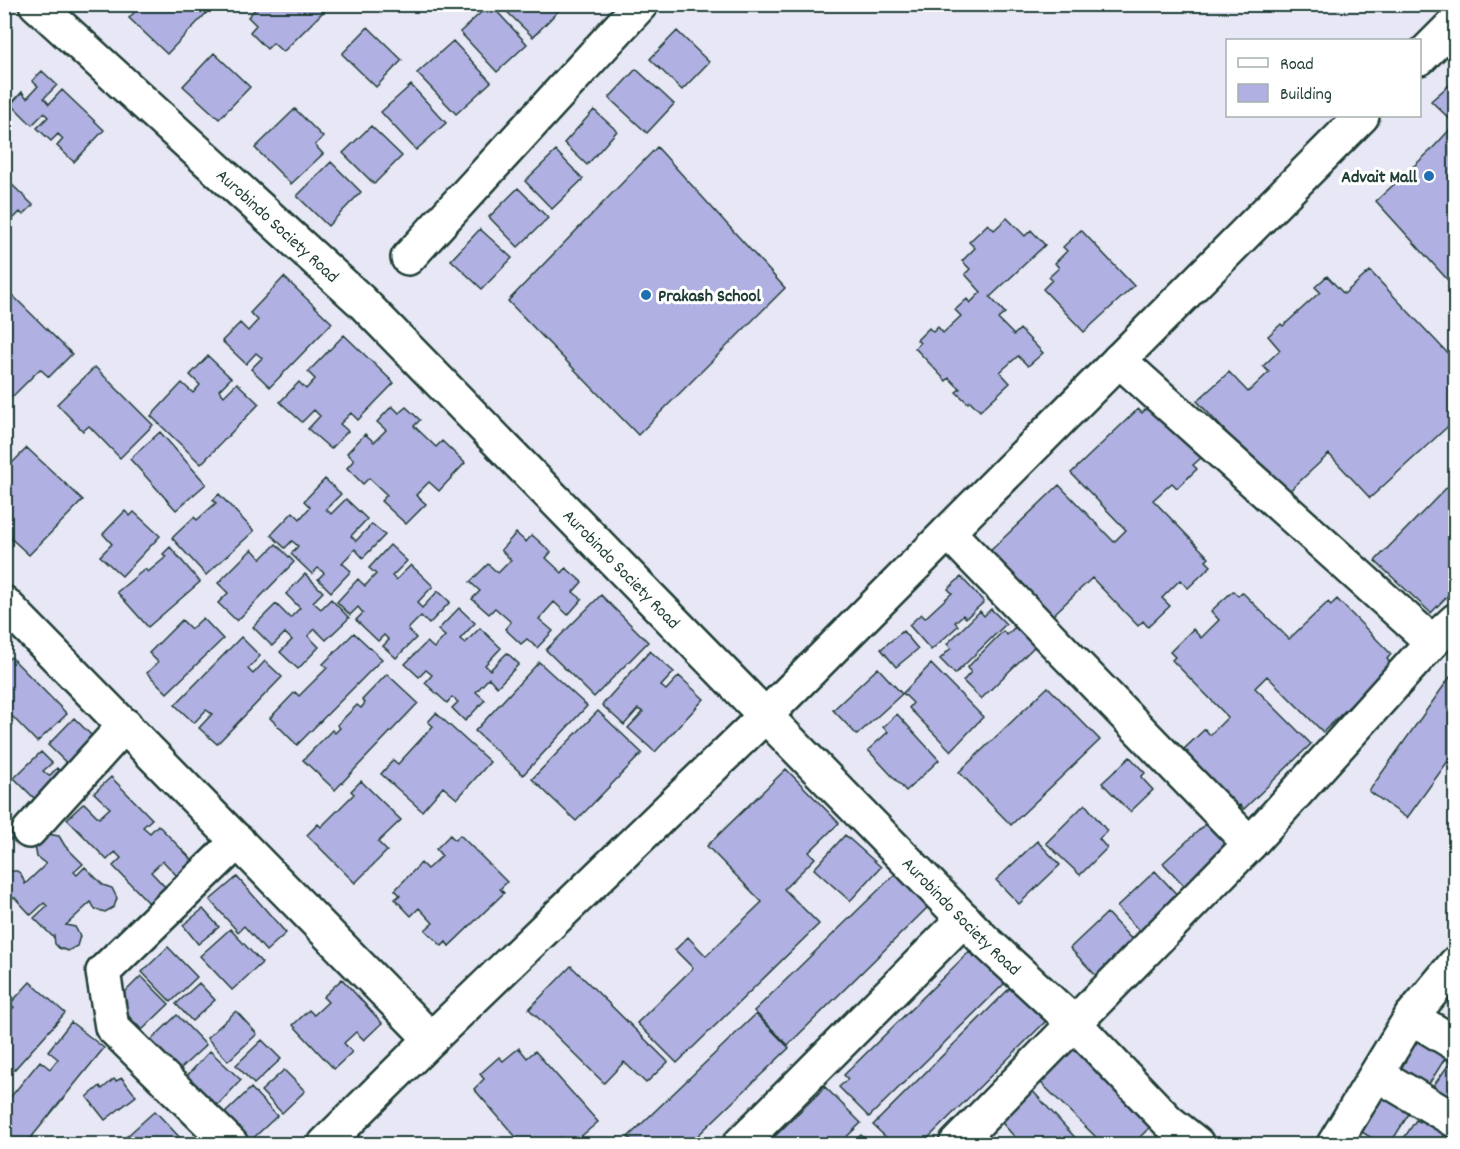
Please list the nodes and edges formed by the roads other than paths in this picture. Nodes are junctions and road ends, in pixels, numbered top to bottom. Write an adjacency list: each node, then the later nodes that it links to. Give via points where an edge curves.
1 (36, 4): 12 (street, Aurobindo Society Road, via 361,301)
2 (641, 4): 6 (street)
3 (1455, 22): 4 (street)
4 (1421, 56)
5 (1361, 117): 7 (street)
6 (408, 258)
7 (1119, 360): 8 (street); 11 (street)
8 (948, 532): 12 (street); 16 (street)
9 (4, 603): 13 (street)
10 (1455, 620): 11 (street)
11 (1432, 642): 16 (street)
12 (766, 715): 17 (street, Aurobindo Society Road); 21 (street)
13 (124, 725): 14 (street); 15 (street)
14 (29, 831)
15 (238, 841): 21 (street); 28 (street, via 103,972 112,1026)
16 (1250, 844): 20 (street)
17 (964, 919): 20 (street, Aurobindo Society Road); 30 (street)
18 (1453, 970): 19 (street)
19 (1411, 1017): 22 (street); 23 (street)
20 (1075, 1024): 25 (street); 27 (street, Aurobindo Society Road)
21 (431, 1039): 29 (street)
22 (1455, 1044)
23 (1377, 1074): 24 (street); 26 (street)
24 (1455, 1121)
25 (974, 1138)
26 (1346, 1141)
27 (1192, 1143)
28 (231, 1144)
29 (325, 1144)
30 (740, 1144)

